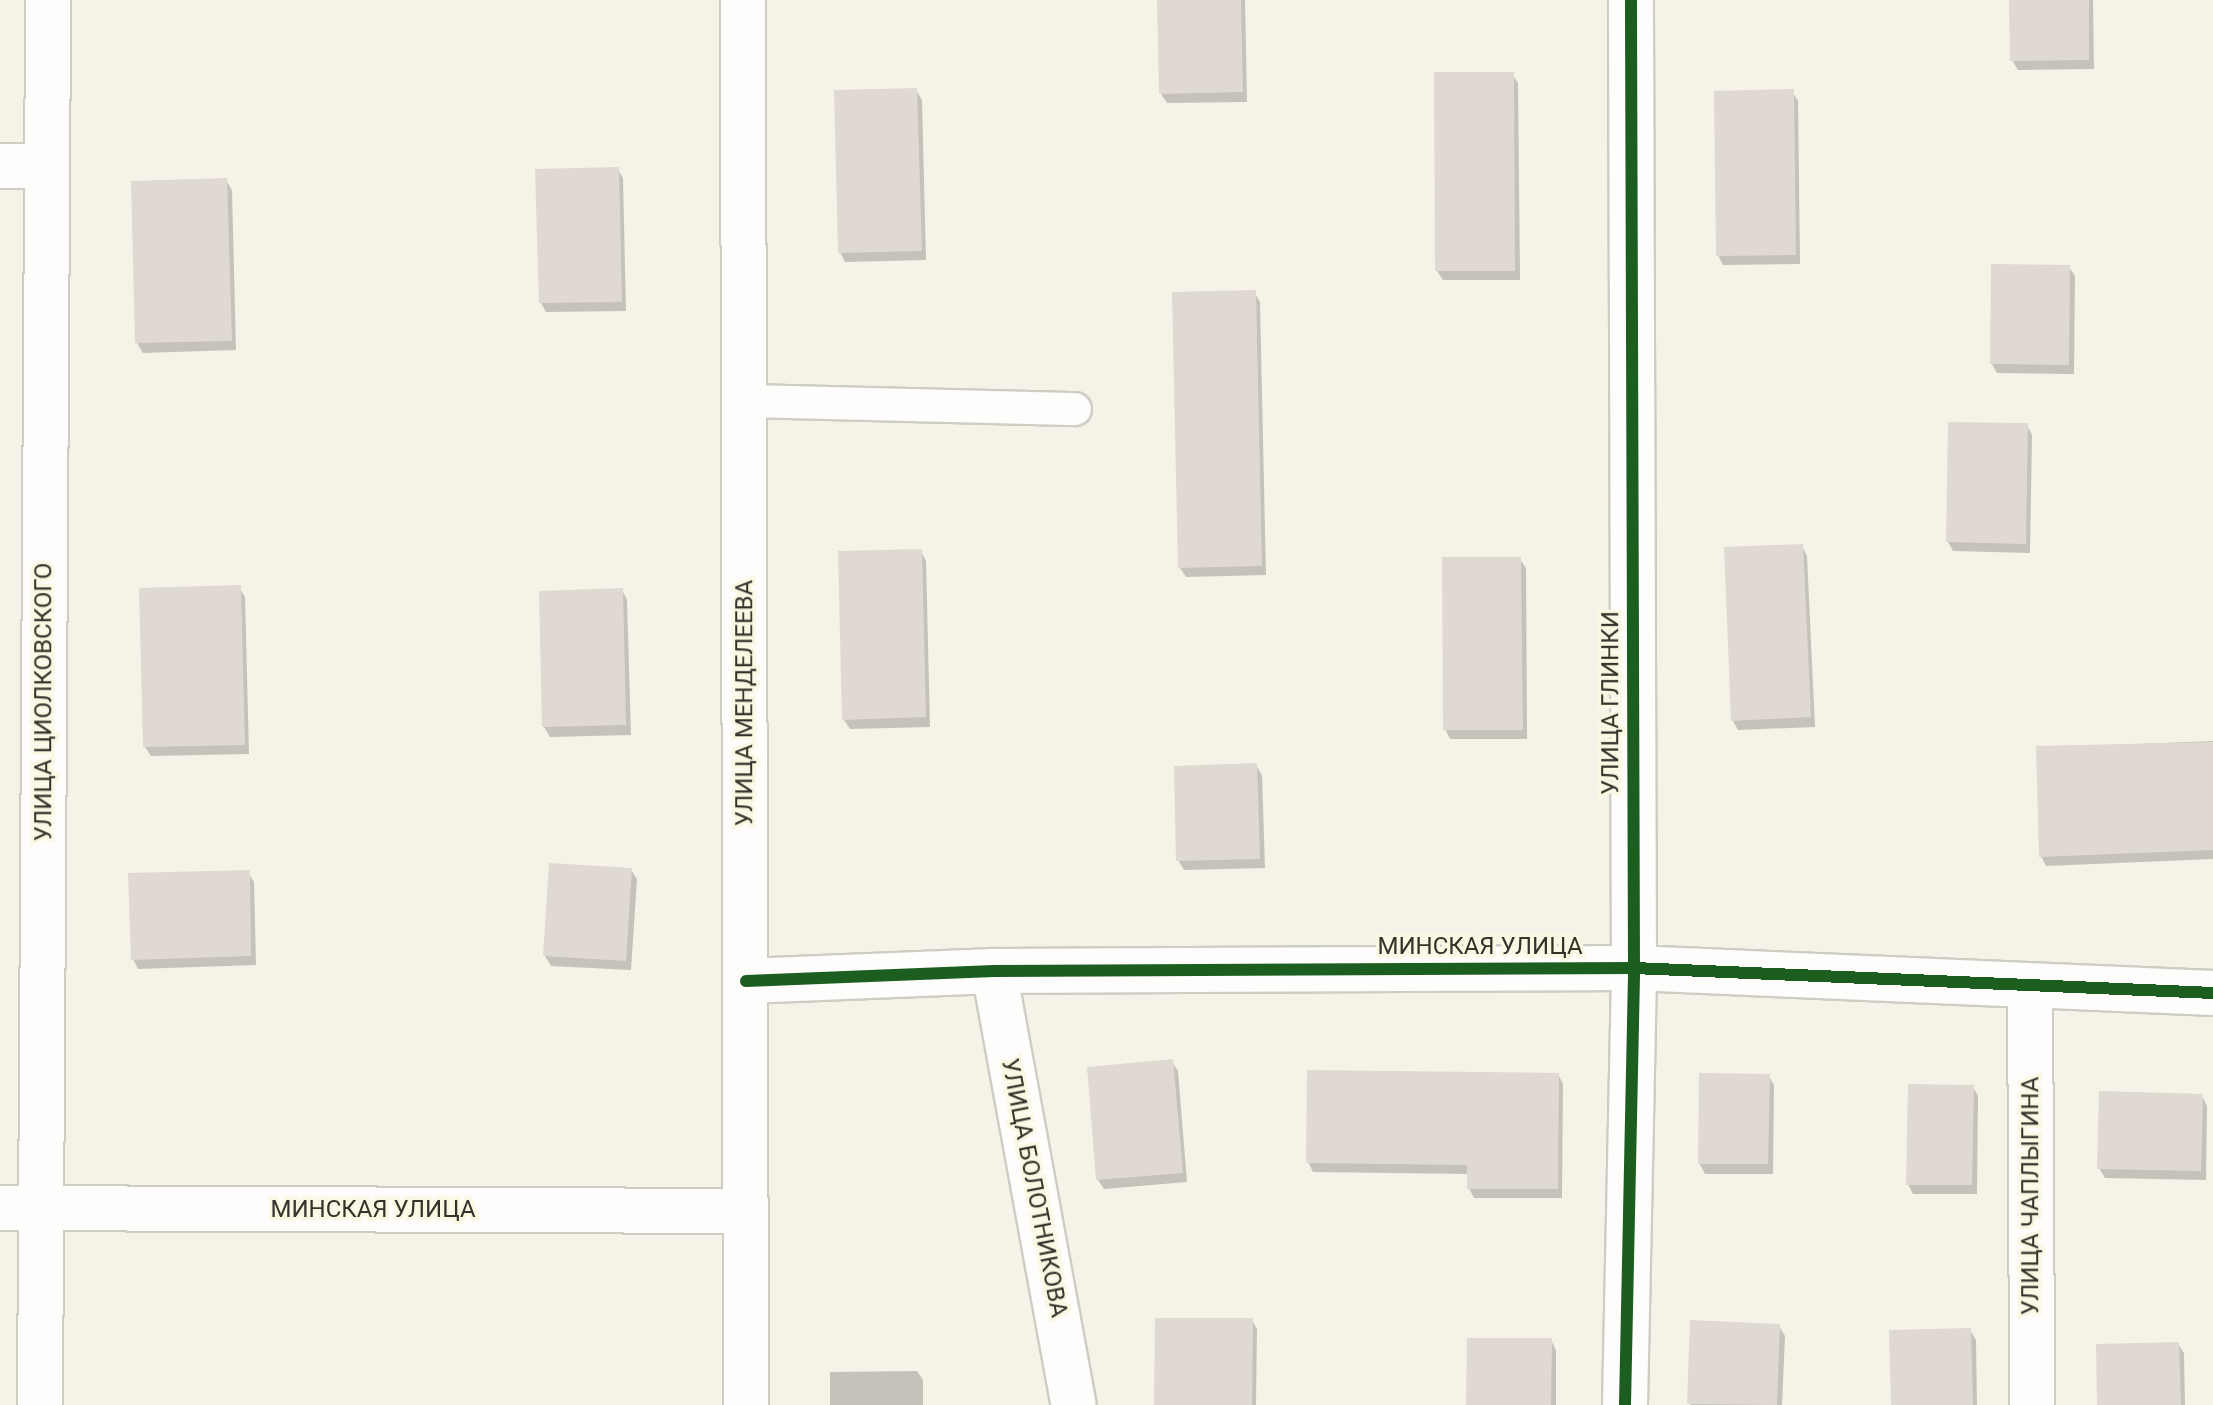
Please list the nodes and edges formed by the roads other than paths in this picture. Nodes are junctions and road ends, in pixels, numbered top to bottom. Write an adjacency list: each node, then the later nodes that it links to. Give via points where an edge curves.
1 (48, 0): 5 (street, УЛИЦА ЦИОЛКОВСКОГО)
2 (743, 0): 6 (street, УЛИЦА МЕНДЕЛЕЕВА)
3 (1631, 0): 8 (street, УЛИЦА ГЛИНКИ)
4 (0, 166): 5 (street)
5 (47, 166): 13 (street, УЛИЦА ЦИОЛКОВСКОГО)
6 (744, 401): 7 (lane); 10 (street, УЛИЦА МЕНДЕЛЕЕВА)
7 (1075, 409)
8 (1634, 968): 9 (street, МИНСКАЯ УЛИЦА); 11 (street, МИНСКАЯ УЛИЦА); 18 (street, УЛИЦА ГЛИНКИ)
9 (994, 971): 10 (street, МИНСКАЯ УЛИЦА); 17 (street, УЛИЦА БОЛОТНИКОВА)
10 (746, 981): 14 (street, УЛИЦА МЕНДЕЛЕЕВА)
11 (2030, 986): 12 (street, МИНСКАЯ УЛИЦА); 19 (street, УЛИЦА ЧАПЛЫГИНА)
12 (2213, 993)
13 (20, 1208): 14 (street, МИНСКАЯ УЛИЦА); 15 (street, УЛИЦА ЦИОЛКОВСКОГО)
14 (745, 1211): 16 (street, УЛИЦА МЕНДЕЛЕЕВА)
15 (40, 1405)
16 (746, 1405)
17 (1074, 1405)
18 (1625, 1405)
19 (2032, 1405)

